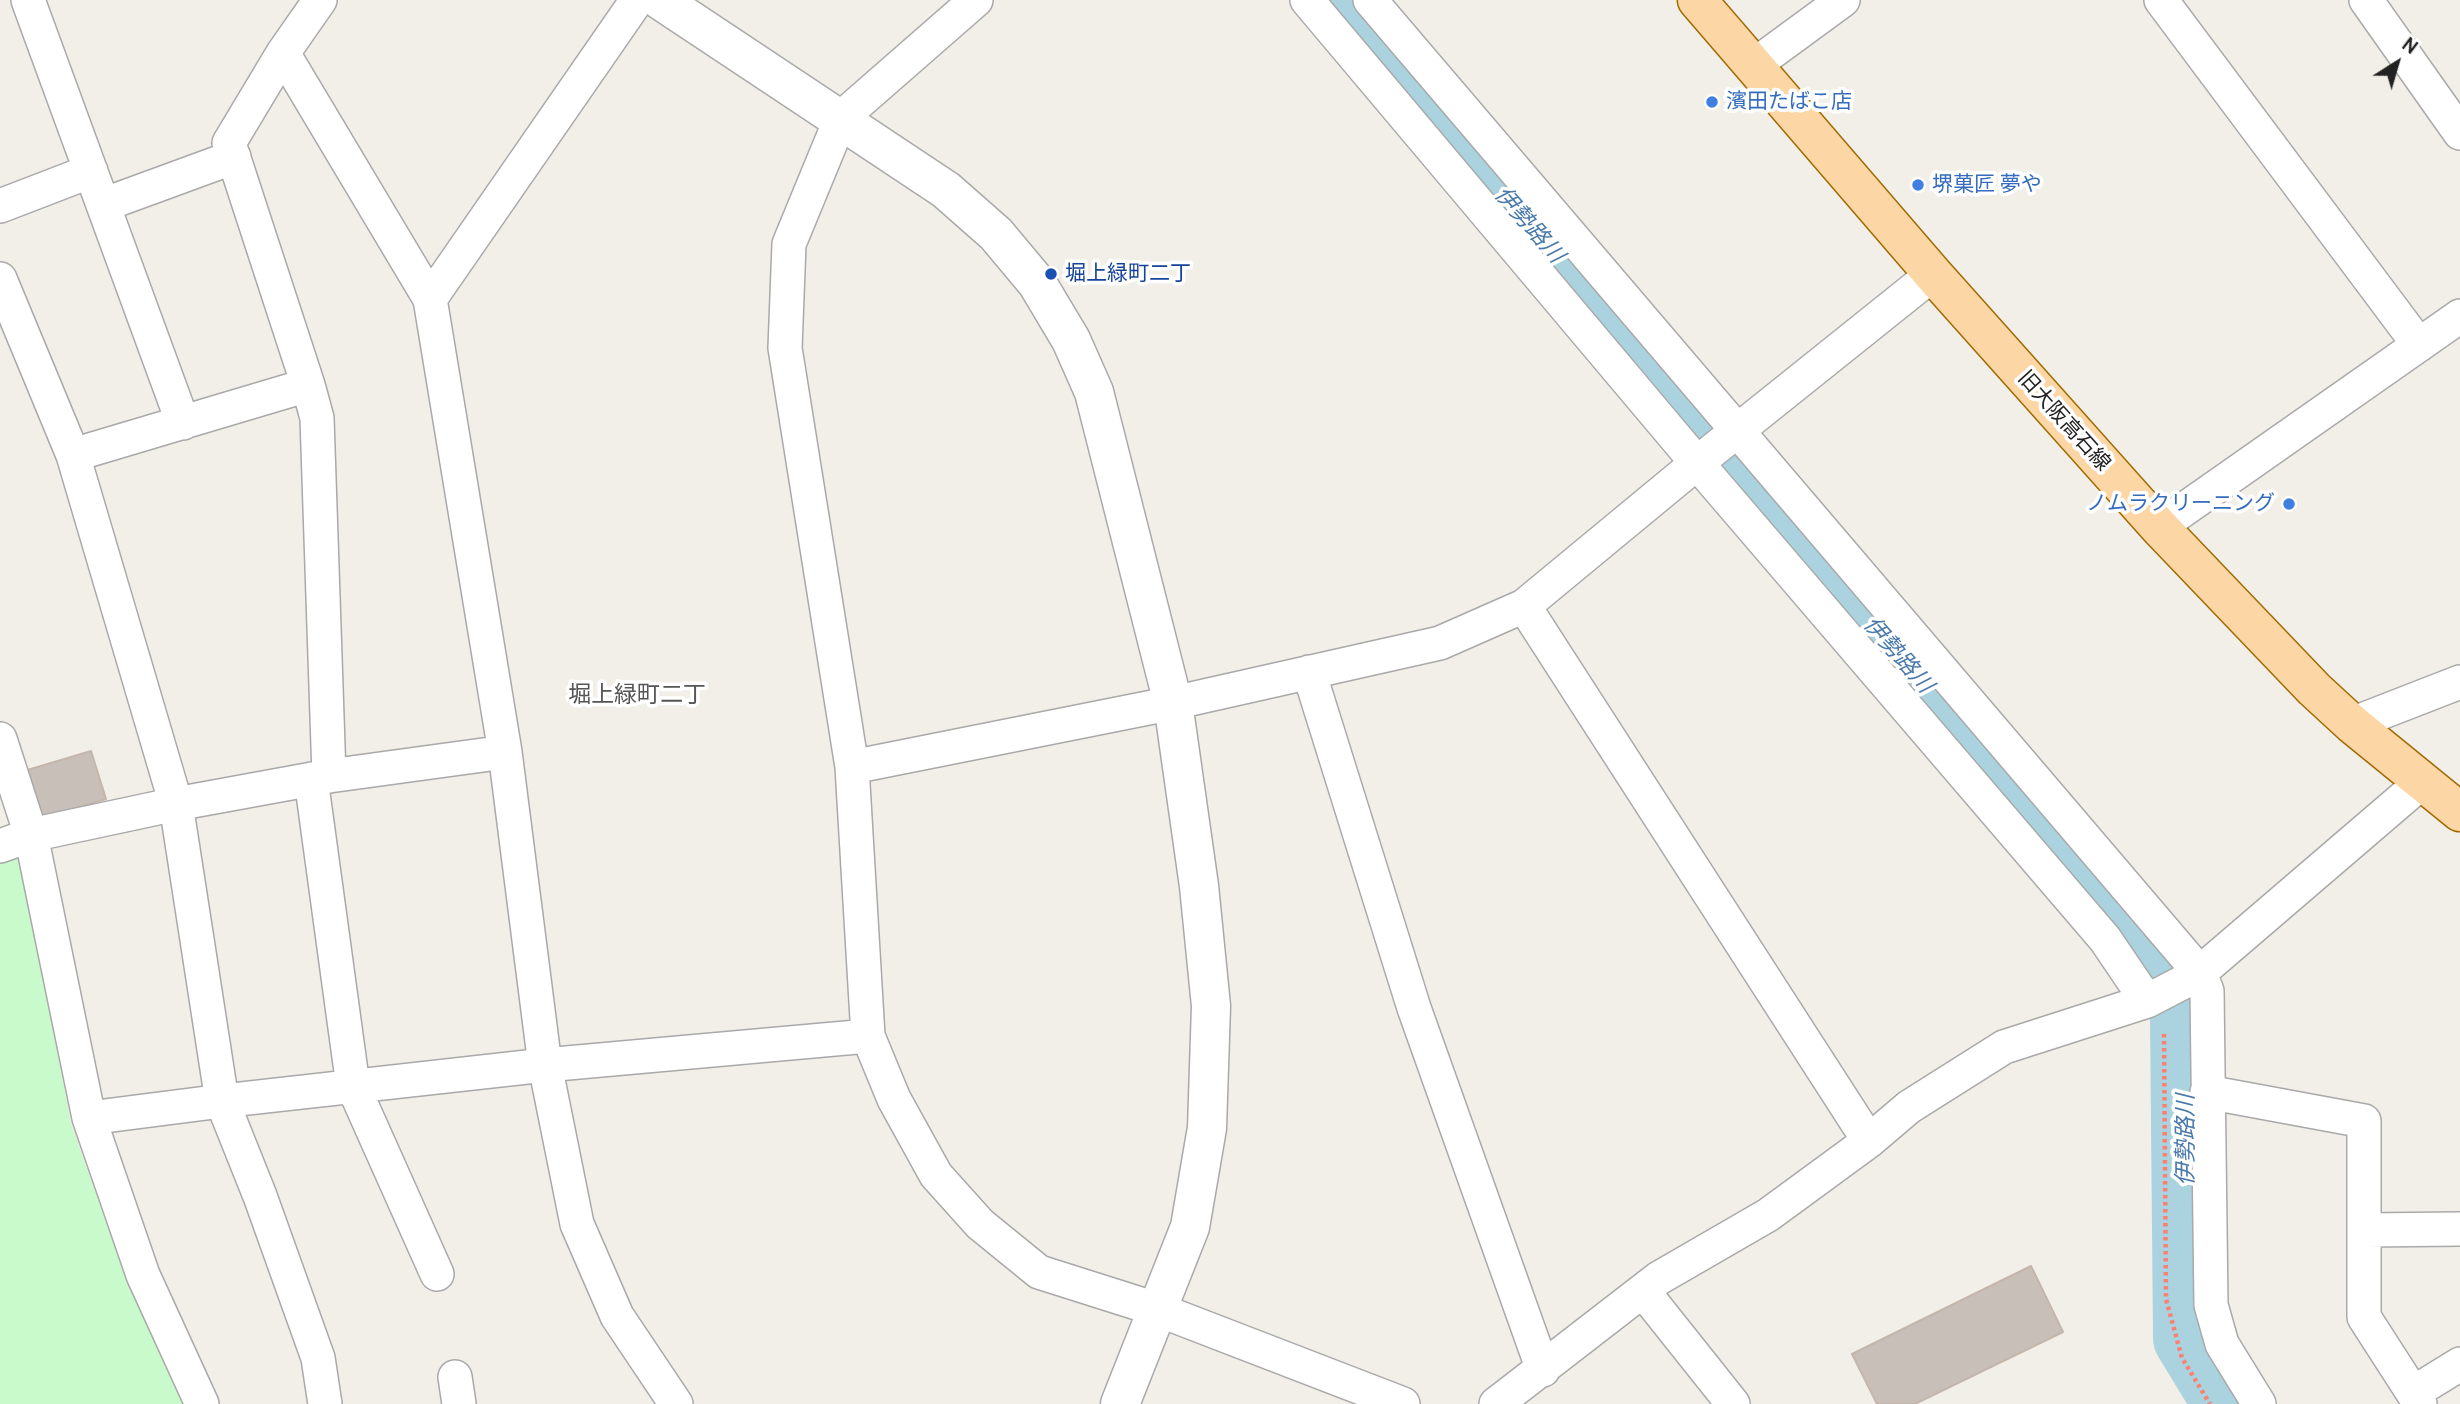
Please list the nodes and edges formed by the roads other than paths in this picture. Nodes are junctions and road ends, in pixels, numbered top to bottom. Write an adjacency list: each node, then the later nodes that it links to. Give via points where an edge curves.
1 (28, 0): 17 (street)
2 (320, 0): 12 (street)
3 (637, 0): 22 (street)
4 (660, 0): 14 (street)
5 (976, 0): 14 (street)
6 (1307, 0): 29 (street)
7 (1370, 0): 27 (street)
8 (1698, 0): 13 (main road, 旧大阪高石線)
9 (1843, 0): 13 (street)
10 (2161, 0): 24 (street)
11 (2366, 0): 15 (street)
12 (283, 54): 16 (street, via 229,143); 22 (street)
13 (1752, 66): 20 (main road, 旧大阪高石線)
14 (841, 118): 34 (street, via 946,190 996,234 1037,283 1071,340 1094,392); 38 (street, via 789,244 785,348)
15 (2460, 133)
16 (234, 157): 18 (street); 25 (street)
17 (91, 172): 18 (street); 19 (street)
18 (103, 205): 26 (street)
19 (0, 206)
20 (1933, 274): 27 (street); 30 (main road, 旧大阪高石線)
21 (0, 279): 28 (street)
22 (430, 299): 37 (street)
23 (2460, 316): 24 (street)
24 (2419, 345): 30 (street)
25 (308, 385): 26 (street); 39 (street, via 317,418)
26 (183, 424): 28 (street)
27 (1736, 431): 29 (street); 45 (street)
28 (74, 455): 41 (street)
29 (1698, 462): 31 (street); 46 (street, via 2105,939)
30 (2159, 527): 35 (main road, 旧大阪高石線)
31 (1524, 606): 32 (street, via 1440,643); 53 (street)
32 (1309, 672): 34 (street); 60 (street)
33 (2460, 681): 35 (street)
34 (1173, 704): 38 (street); 58 (street, via 1199,886 1210,1006 1207,1128 1190,1227)
35 (2352, 724): 40 (main road, 旧大阪高石線)
36 (0, 739): 43 (street)
37 (505, 752): 39 (street); 48 (street)
38 (852, 767): 47 (street)
39 (320, 777): 41 (street); 49 (street)
40 (2422, 782): 42 (main road, 旧大阪高石線); 45 (street)
41 (176, 804): 43 (street); 51 (street)
42 (2460, 812)
43 (31, 835): 44 (street); 52 (street)
44 (0, 846)
45 (2199, 974): 46 (street); 50 (street, via 2207,991)
46 (2148, 1001): 53 (street, via 2004,1047 1909,1107)
47 (868, 1036): 48 (street); 58 (street, via 894,1099 936,1175 980,1224 1039,1272)
48 (545, 1065): 49 (street); 64 (street, via 577,1224 617,1316)
49 (353, 1086): 51 (street); 56 (street)
50 (2207, 1092): 55 (street, via 2364,1121); 69 (street, via 2211,1305 2222,1344)
51 (222, 1101): 52 (street); 63 (street, via 318,1358)
52 (89, 1118): 62 (street, via 143,1275)
53 (1869, 1141): 57 (street, via 1769,1215)
54 (2460, 1229): 55 (street)
55 (2365, 1230): 61 (street, via 2364,1317)
56 (437, 1274)
57 (1643, 1291): 60 (street); 68 (street)
58 (1158, 1310): 65 (street); 66 (street)
59 (2460, 1364): 61 (street)
60 (1536, 1386): 67 (street)
61 (2416, 1399)
62 (202, 1404)
63 (325, 1404)
64 (677, 1404)
65 (1120, 1404)
66 (1404, 1404)
67 (1496, 1404)
68 (1733, 1404)
69 (2259, 1404)

